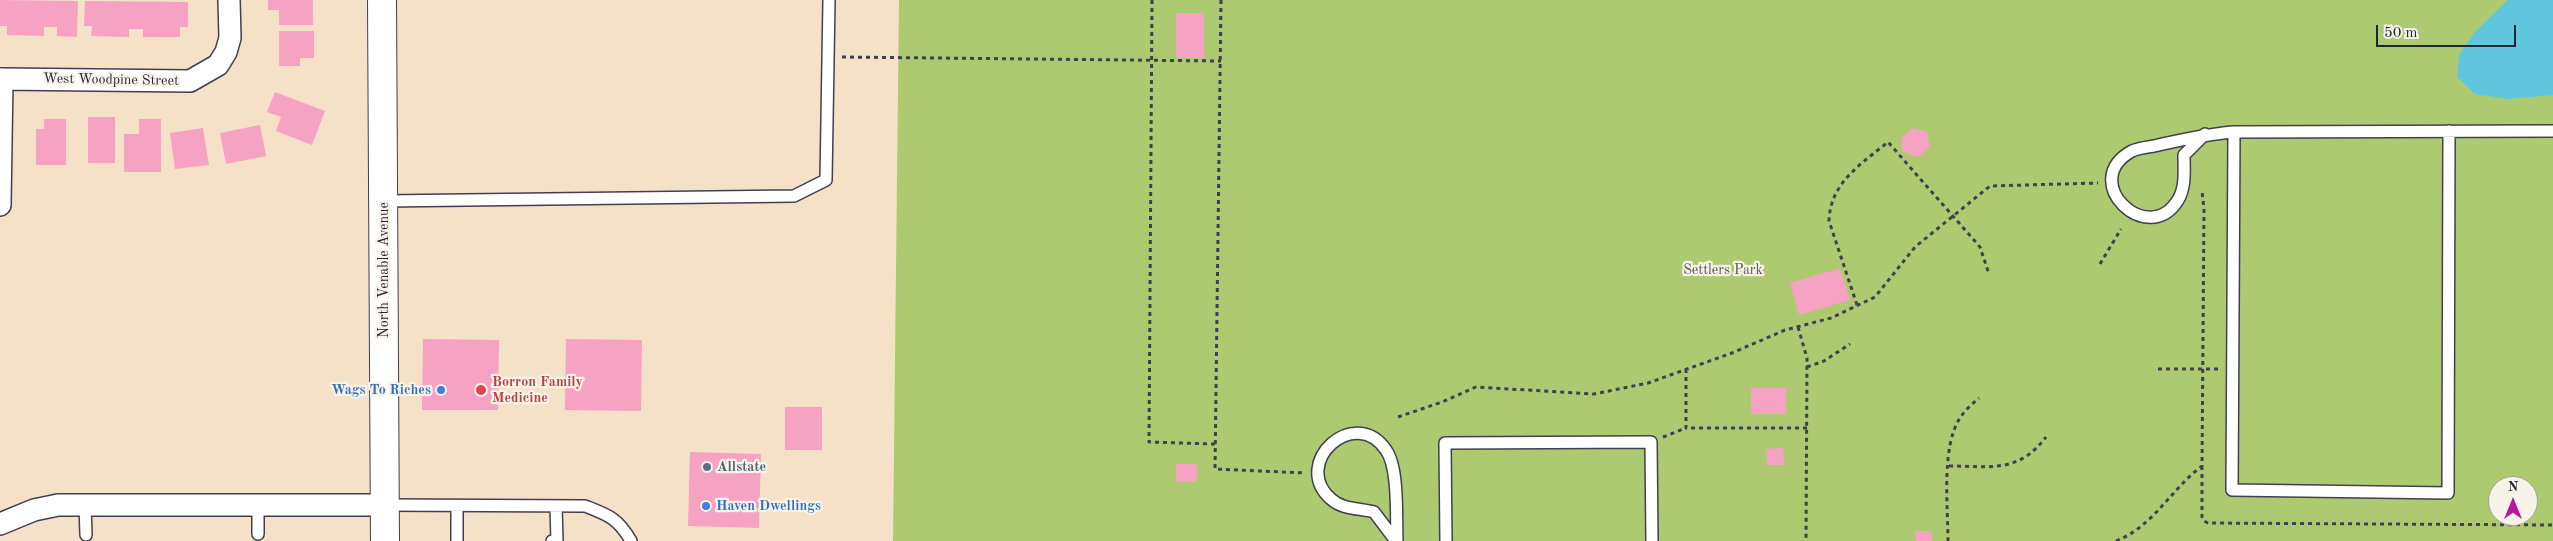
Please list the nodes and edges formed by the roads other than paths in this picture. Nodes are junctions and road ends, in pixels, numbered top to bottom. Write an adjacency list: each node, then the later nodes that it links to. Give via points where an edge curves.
1 (229, 0): 4 (street, West Woodpine Street, via 230,38 226,52 218,65 190,81)
2 (382, 0): 9 (street, North Venable Avenue)
3 (829, 0): 9 (lane, via 826,180 794,196)
4 (1, 79): 10 (street)
5 (2449, 131): 6 (lane); 7 (lane); 7 (lane, via 2448,493 2232,490)
6 (2553, 131)
7 (2234, 132): 8 (lane)
8 (2205, 134): 8 (lane, via 2132,151 2116,166 2111,184 2118,200 2128,211 2143,217 2162,216 2178,201 2183,184 2184,155)
9 (384, 200): 13 (street, North Venable Avenue)
10 (0, 205)
11 (86, 504): 12 (street); 16 (street, via 34,510); 18 (lane)
12 (258, 505): 13 (street); 17 (lane)
13 (385, 505): 14 (lane); 19 (street, North Venable Avenue)
14 (457, 506): 15 (lane); 20 (lane)
15 (556, 506): 21 (lane, via 556,541); 22 (lane, via 585,506 610,516 622,525)
16 (0, 524)
17 (258, 534)
18 (86, 535)
19 (385, 541)
20 (457, 541)
21 (552, 541)
22 (631, 541)
23 (1396, 541): 23 (lane, via 1374,512 1340,505 1324,491 1318,471 1324,451 1340,437 1361,434 1380,443 1392,461)
24 (1446, 541): 25 (lane, via 1445,443 1651,442)
25 (1652, 541)

